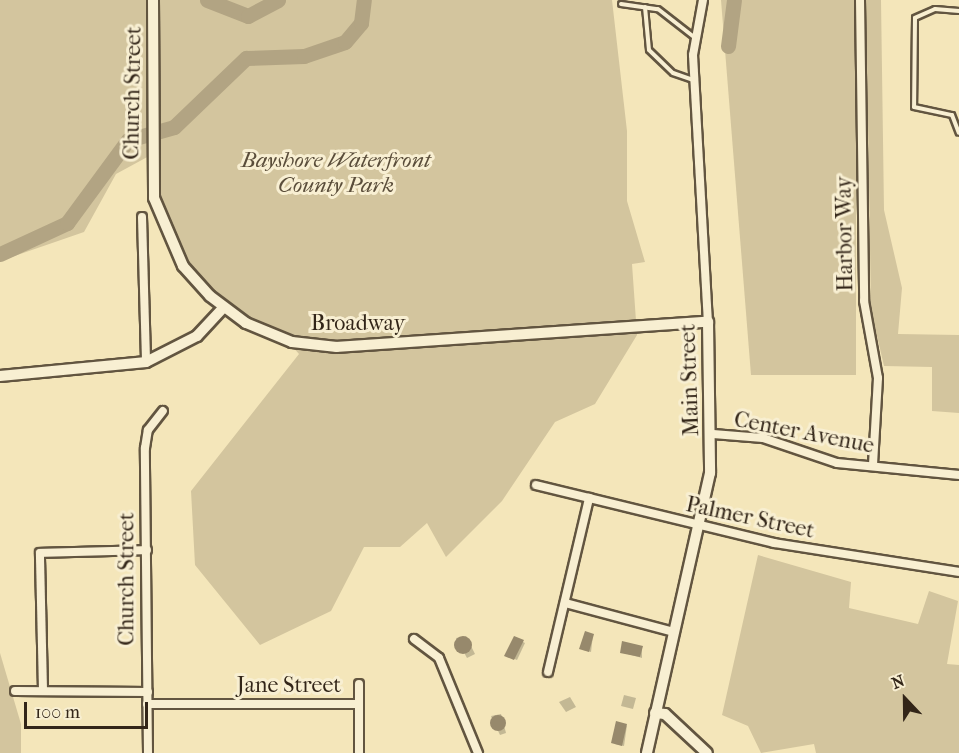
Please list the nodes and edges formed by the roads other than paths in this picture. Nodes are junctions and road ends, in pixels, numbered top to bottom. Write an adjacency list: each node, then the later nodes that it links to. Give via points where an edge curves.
1 (153, 0): 11 (street, Church Street, via 154,198 174,251)
2 (703, 0): 7 (street, Main Street)
3 (860, 0): 17 (street, Harbor Way, via 864,301 878,378)
4 (621, 4): 5 (lane)
5 (645, 7): 7 (lane, via 664,12); 8 (lane, via 650,50 673,73)
6 (959, 11): 9 (lane, via 935,9 915,18 914,107 952,115)
7 (694, 36): 8 (street, Main Street)
8 (694, 80): 12 (street, Main Street)
9 (959, 133)
10 (142, 217): 13 (street)
11 (223, 308): 12 (street, Broadway, via 278,337 337,348); 13 (street, via 197,336)
12 (708, 322): 16 (street, Main Street)
13 (146, 362): 14 (street)
14 (0, 376)
15 (163, 411): 22 (street, Church Street, via 146,441)
16 (712, 434): 17 (street, Center Avenue, via 763,438 831,462); 21 (street, Main Street)
17 (873, 466): 18 (street, Center Avenue)
18 (959, 475)
19 (536, 485): 20 (street, Palmer Street)
20 (589, 498): 21 (street, Palmer Street); 24 (street)
21 (700, 526): 23 (street, Palmer Street, via 829,554); 25 (street, Main Street)
22 (147, 549): 29 (street, via 45,550 40,562); 31 (street, Church Street)
23 (959, 572)
24 (565, 603): 25 (street); 27 (street)
25 (674, 632): 34 (street, Main Street)
26 (414, 639): 37 (street, via 439,658)
27 (548, 672)
28 (359, 684): 33 (street)
29 (43, 690): 30 (street); 31 (street)
30 (15, 691)
31 (148, 692): 32 (street, Church Street)
32 (147, 704): 33 (street, Jane Street); 35 (street, Church Street)
33 (358, 704): 36 (street)
34 (655, 713): 38 (street, Main Street); 39 (street, via 665,714)
35 (148, 753)
36 (359, 753)
37 (478, 753)
38 (647, 753)
39 (707, 753)

